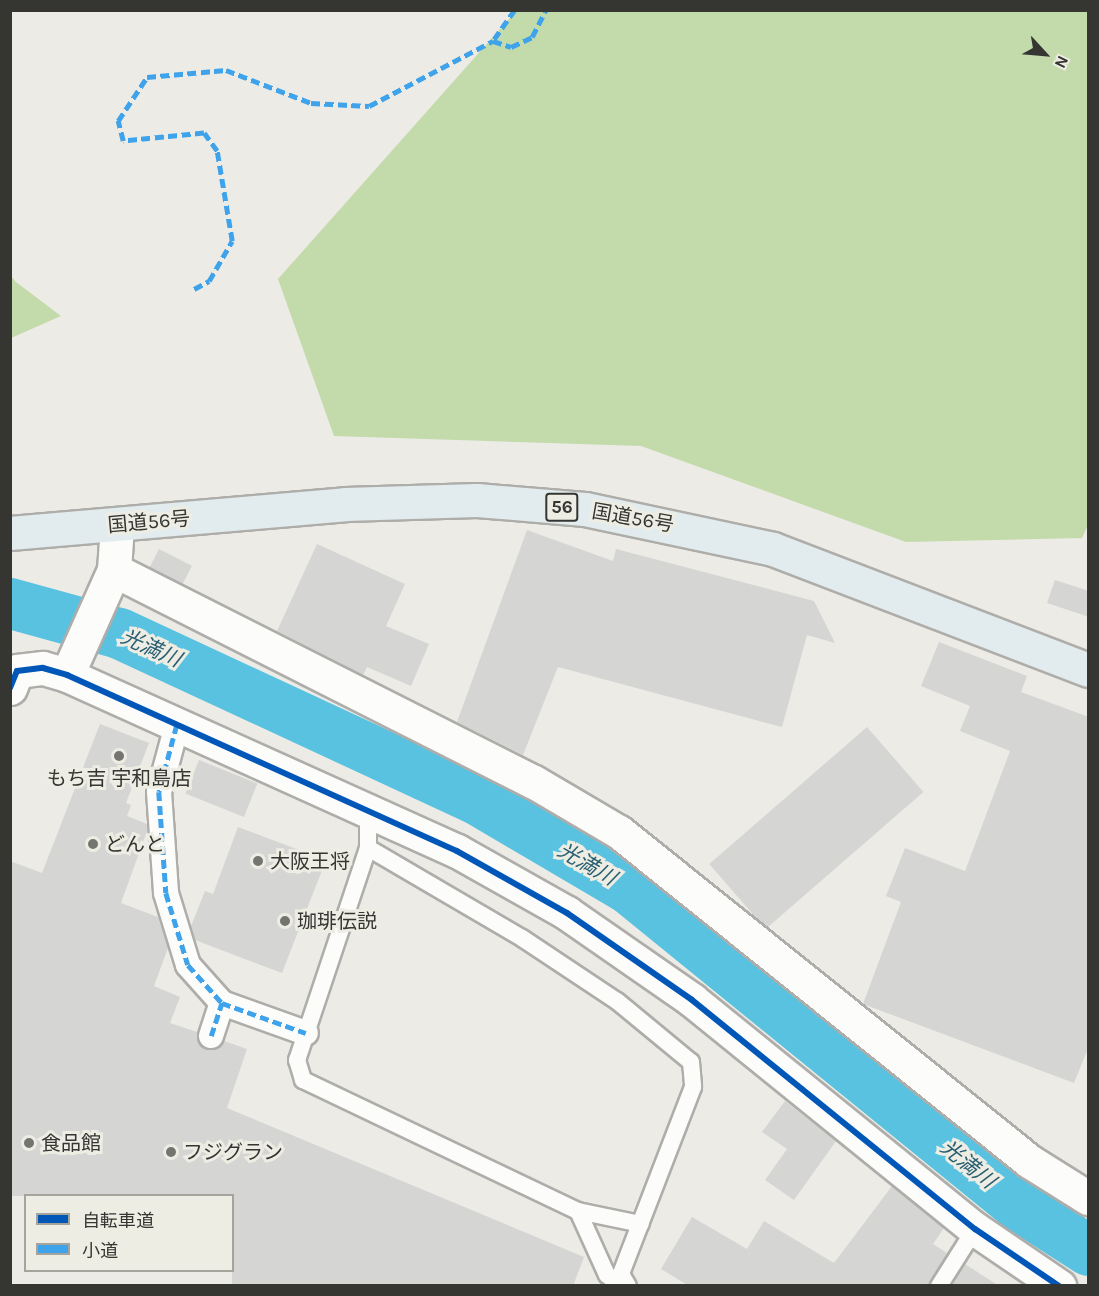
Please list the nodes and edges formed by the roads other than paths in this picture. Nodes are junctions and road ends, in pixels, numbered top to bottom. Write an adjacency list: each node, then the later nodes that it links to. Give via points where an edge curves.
1 (117, 525): 2 (highway, 国道56号 / 56); 3 (street); 5 (highway, 国道56号 / 56, via 345,504 477,501 585,509 773,549)
2 (10, 533)
3 (110, 578): 4 (street); 13 (street, via 534,782 619,832 1029,1161)
4 (70, 668): 6 (street, via 43,668); 7 (street)
5 (1089, 670)
6 (13, 676)
7 (177, 724): 8 (street); 10 (street, via 159,792 166,893 188,965)
8 (368, 810): 9 (lane); 16 (street, via 458,851 567,913 692,1000)
9 (368, 848): 11 (lane); 15 (lane, via 522,938 616,1001 691,1062 693,1087)
10 (222, 1002): 11 (street); 12 (street)
11 (306, 1034): 14 (lane, via 297,1060 303,1080)
12 (211, 1036)
13 (1089, 1198)
14 (578, 1211): 15 (lane); 17 (lane, via 607,1275)
15 (641, 1224): 18 (lane, via 621,1274)
16 (975, 1229): 19 (lane); 20 (street)
17 (621, 1286)
18 (628, 1286)
19 (939, 1286)
20 (1059, 1286)

